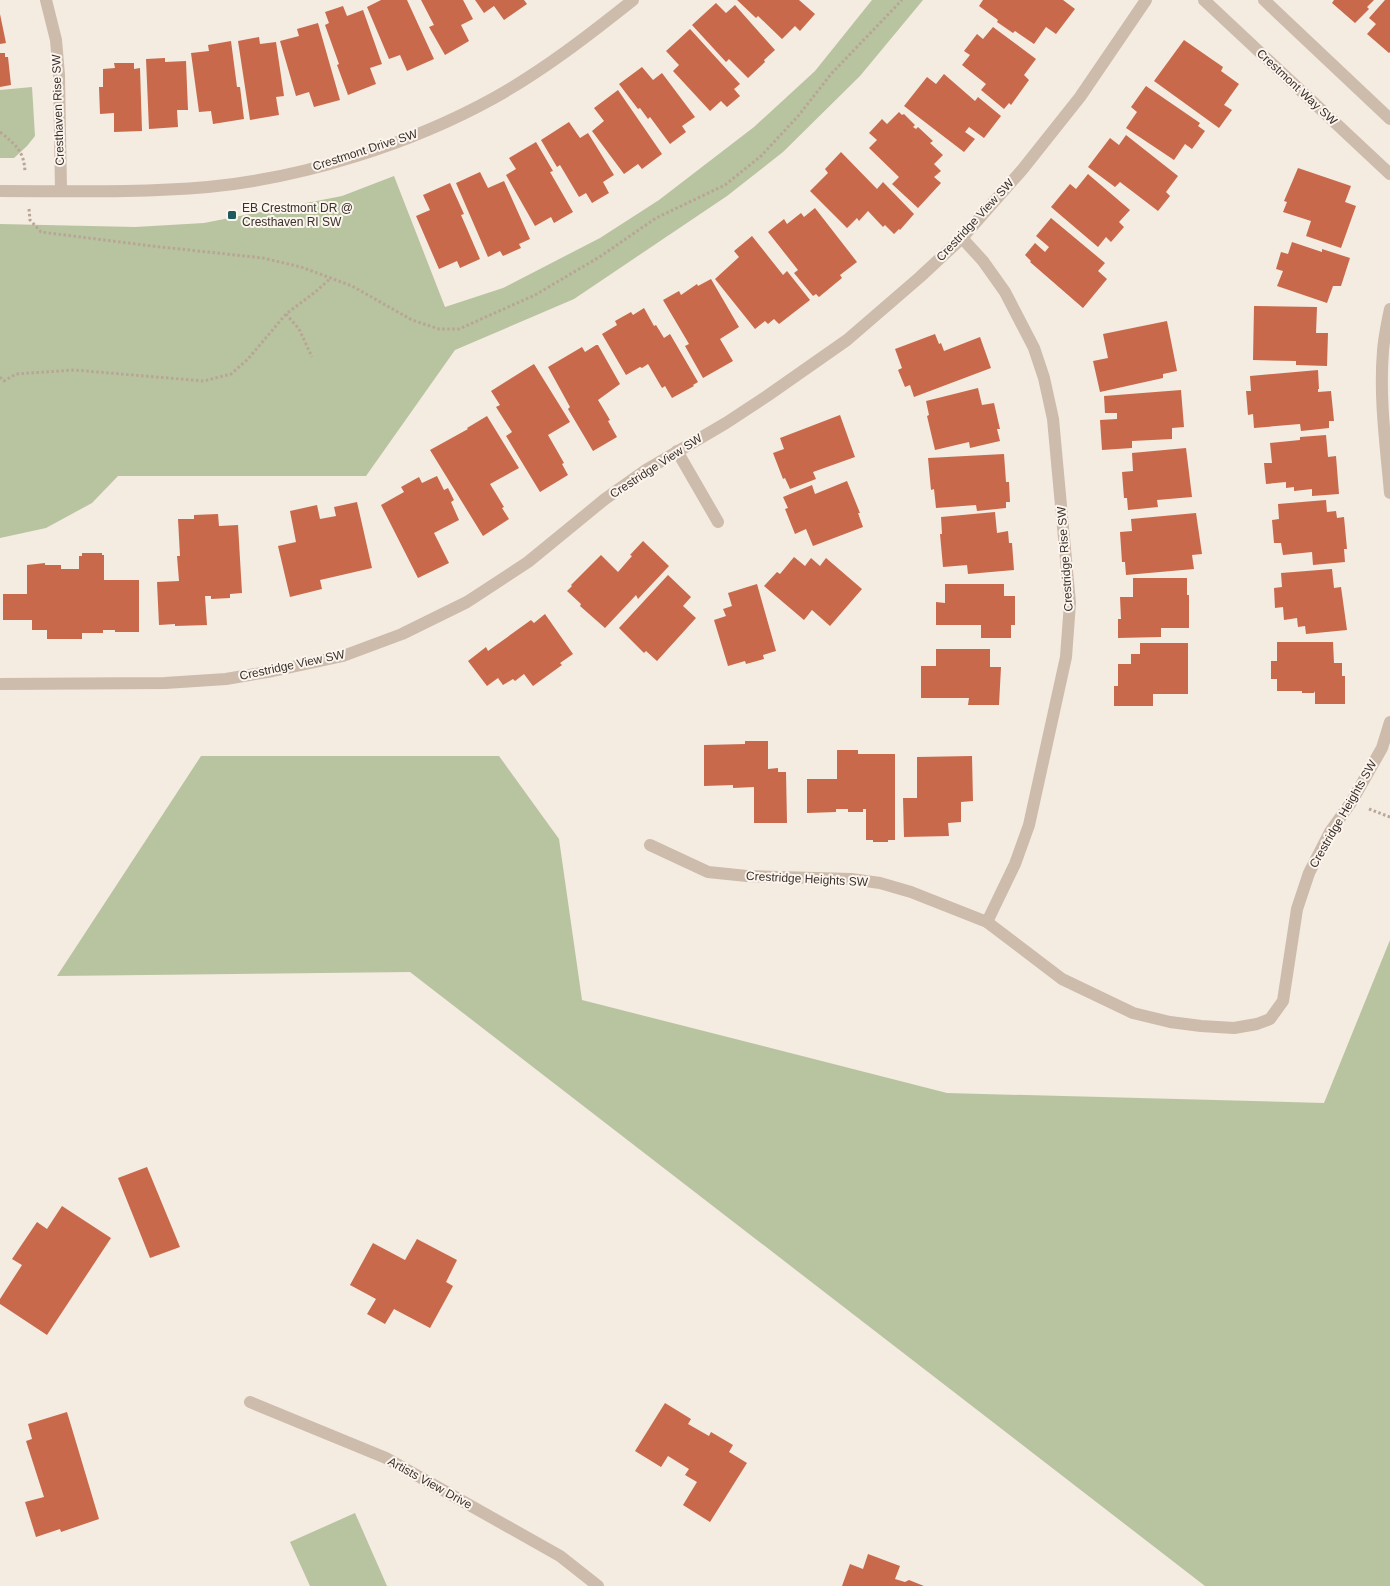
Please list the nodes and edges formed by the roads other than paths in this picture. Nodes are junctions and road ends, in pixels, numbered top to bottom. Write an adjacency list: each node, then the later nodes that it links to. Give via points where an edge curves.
1 (46, 0): 8 (street, Cresthaven Rise SW, via 56,40 59,75)
2 (633, 0): 8 (street, Crestmont Drive SW, via 548,64 494,98 436,126 332,163 274,177 209,187 144,191)
3 (1146, 0): 10 (street, Crestridge View SW, via 1080,97)
4 (1204, 0): 7 (street, Crestmont Way SW)
5 (1264, 0): 6 (street)
6 (1390, 119)
7 (1390, 174)
8 (61, 190): 9 (street, Crestmont Drive SW)
9 (0, 191)
10 (962, 238): 12 (street, Crestridge View SW, via 847,340 726,423); 18 (street, Crestridge Rise SW, via 1005,292 1034,348 1044,378 1053,419 1070,603 1066,657 1030,825)
11 (1390, 309): 13 (street, via 1382,377)
12 (677, 451): 14 (street); 15 (street, Crestridge View SW, via 605,499 528,562 466,602 402,634 342,656 226,679 165,683)
13 (1390, 493)
14 (718, 522)
15 (0, 684)
16 (1390, 722): 18 (street, Crestridge Heights SW, via 1382,748 1330,832 1309,873 1298,909 1282,1001 1270,1019 1234,1028 1170,1022 1132,1013 1062,979)
17 (650, 846): 18 (street, Crestridge Heights SW, via 708,872 880,883)
18 (987, 922)
19 (250, 1402): 20 (street, Artists View Drive, via 386,1458 560,1556)
20 (598, 1586)

